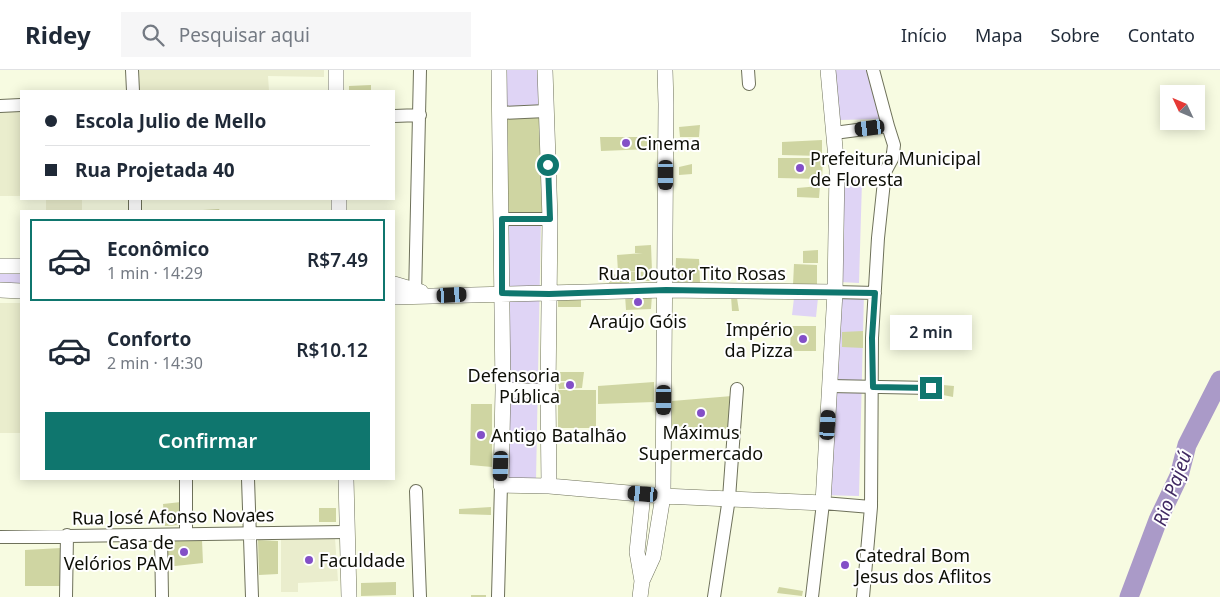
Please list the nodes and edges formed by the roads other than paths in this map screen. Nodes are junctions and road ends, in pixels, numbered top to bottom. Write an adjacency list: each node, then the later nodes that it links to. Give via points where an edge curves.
1 (132, 70): 11 (street)
2 (336, 70): 12 (street)
3 (420, 70): 17 (street)
4 (499, 70): 16 (street)
5 (544, 70): 15 (street)
6 (748, 70): 10 (street)
7 (828, 70): 20 (street)
8 (872, 70): 19 (street)
9 (666, 72): 29 (street)
10 (749, 84)
11 (133, 90)
12 (336, 90)
13 (20, 105): 14 (street)
14 (0, 106)
15 (546, 111): 16 (street); 24 (street)
16 (500, 113): 23 (street)
17 (420, 115): 18 (street); 34 (street)
18 (395, 116)
19 (888, 126): 20 (street); 22 (street, via 894,145 892,159)
20 (834, 132): 21 (street)
21 (837, 170): 22 (street); 31 (street)
22 (885, 172): 33 (street)
23 (502, 219): 24 (street); 32 (street)
24 (550, 219): 35 (street)
25 (0, 266): 26 (street)
26 (20, 266)
27 (395, 284): 34 (street)
28 (0, 290): 30 (street)
29 (666, 290): 31 (street, Rua Doutor Tito Rosas); 35 (street, Rua Doutor Tito Rosas); 50 (street)
30 (20, 291)
31 (836, 292): 33 (street); 37 (street)
32 (502, 293): 34 (street, Rua Doutor Tito Rosas); 35 (street, Rua Doutor Tito Rosas); 41 (street)
33 (875, 293): 38 (street)
34 (415, 294): 36 (street, Rua Doutor Tito Rosas)
35 (549, 294): 42 (street)
36 (395, 297)
37 (830, 386): 38 (street); 52 (street)
38 (873, 387): 39 (street); 53 (street)
39 (931, 388)
40 (737, 389): 51 (street)
41 (503, 390): 42 (street); 46 (street)
42 (548, 392): 47 (street)
43 (186, 480): 57 (street)
44 (248, 480): 55 (street)
45 (346, 480): 54 (street)
46 (501, 485): 47 (street); 66 (street)
47 (550, 486): 49 (street)
48 (416, 491): 65 (street)
49 (643, 494): 50 (street); 60 (street, via 637,552)
50 (664, 496): 51 (street); 60 (street, via 653,557)
51 (729, 498): 52 (street); 68 (street)
52 (823, 503): 53 (street); 69 (street)
53 (871, 507): 70 (street)
54 (347, 532): 55 (street, Rua José Afonso Novaes); 64 (street)
55 (250, 533): 57 (street, Rua José Afonso Novaes); 63 (street)
56 (161, 534): 57 (street, Rua José Afonso Novaes); 58 (street, Rua José Afonso Novaes); 62 (street)
57 (186, 534)
58 (68, 535): 59 (street, Rua José Afonso Novaes); 61 (street)
59 (0, 537)
60 (642, 581): 67 (street)
61 (66, 597)
62 (162, 597)
63 (252, 597)
64 (349, 597)
65 (420, 597)
66 (498, 597)
67 (640, 597)
68 (714, 597)
69 (812, 597)
70 (863, 597)

